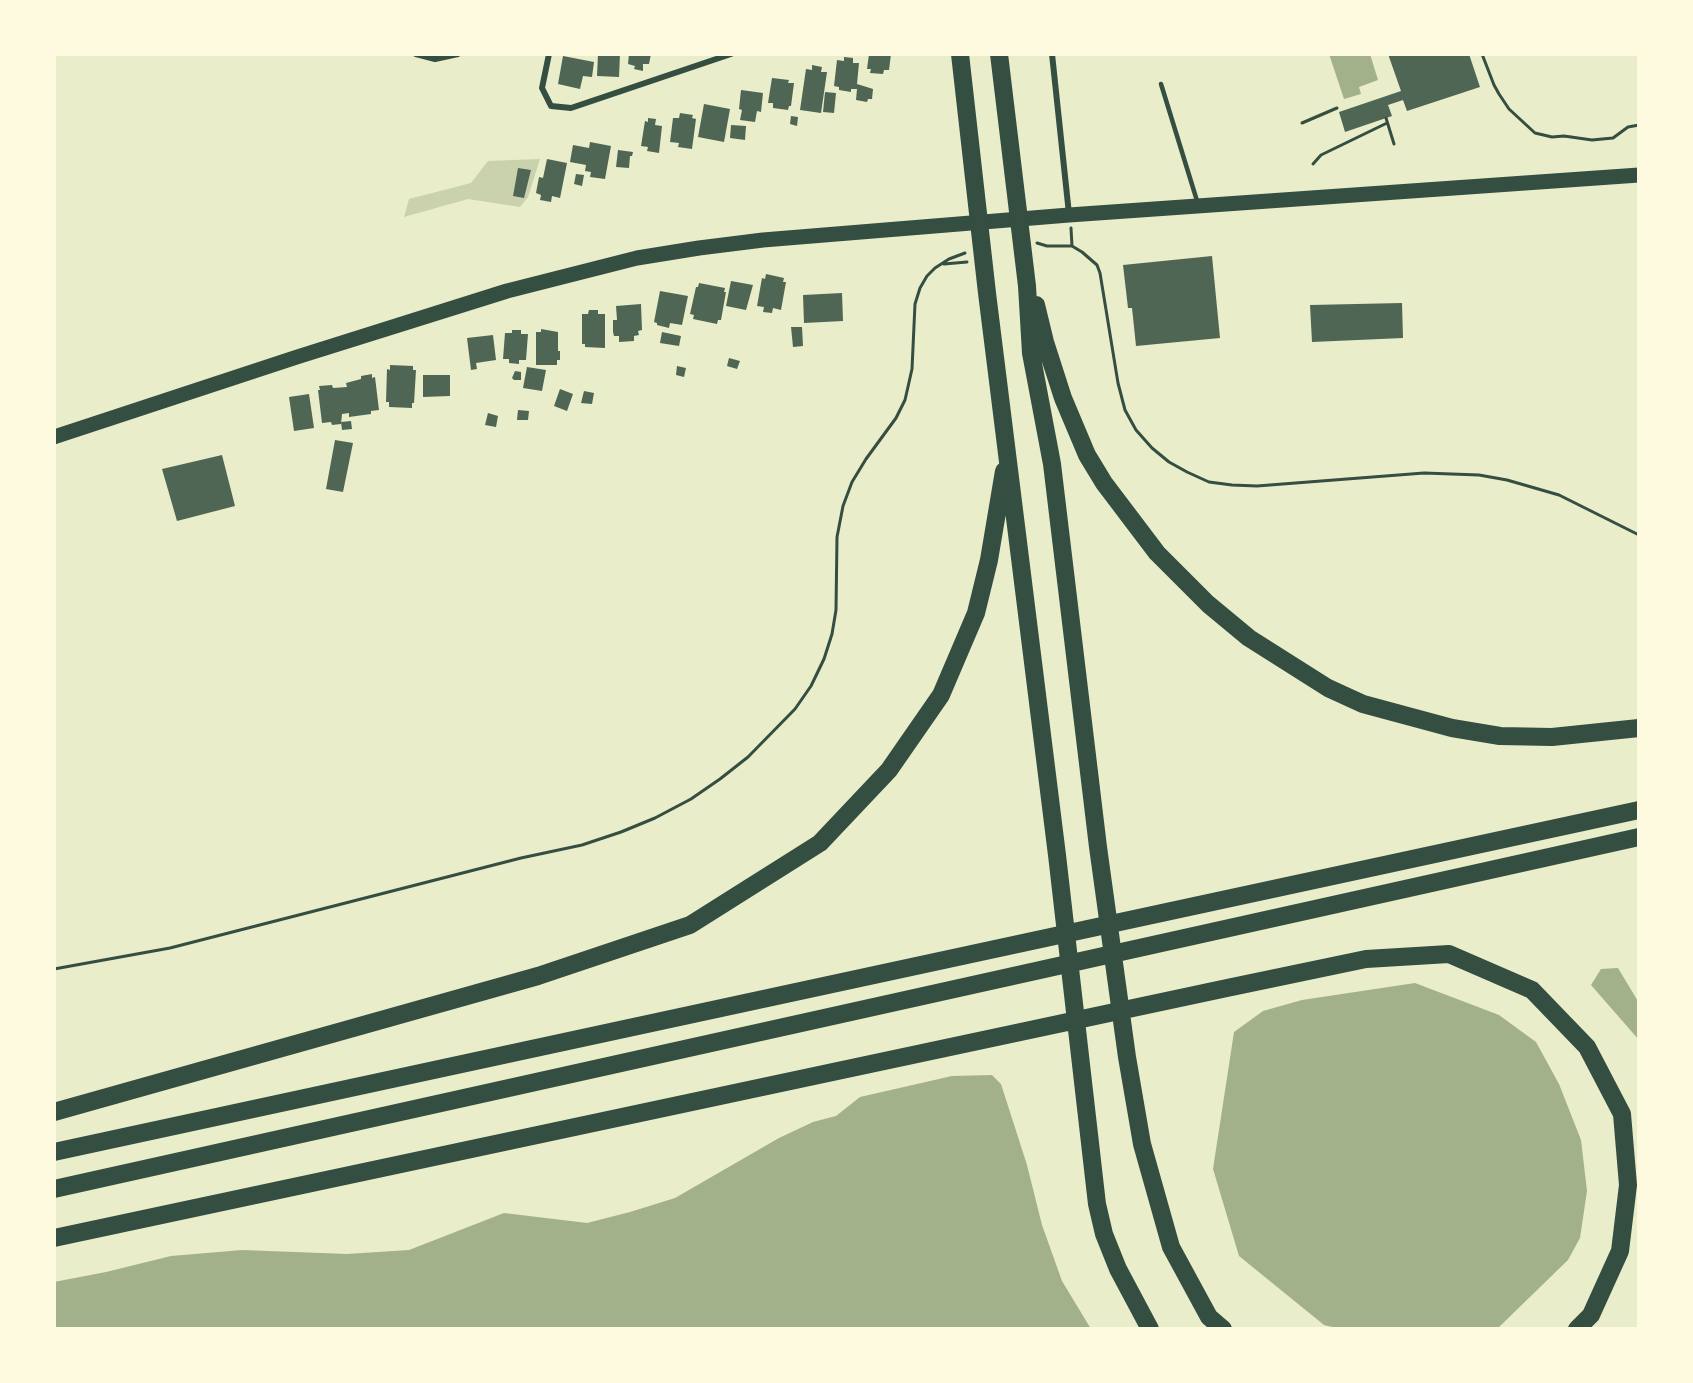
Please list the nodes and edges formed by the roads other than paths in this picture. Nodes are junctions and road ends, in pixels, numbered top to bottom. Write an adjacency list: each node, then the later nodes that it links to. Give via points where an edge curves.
1 (416, 54): 2 (street, via 435,59)
2 (458, 54)
3 (549, 54): 4 (street, via 542,88 551,106 571,108)
4 (731, 54)
5 (960, 54): 14 (highway)
6 (999, 54): 12 (highway)
7 (1052, 54): 11 (street)
8 (1161, 84): 10 (lane)
9 (1639, 176): 10 (main road)
10 (1199, 206): 11 (main road)
11 (1069, 215): 13 (main road, via 763,240 638,258 507,291)
12 (1027, 286): 15 (highway, via 1063,398 1087,455 1104,483 1157,553 1249,638 1328,688 1363,704 1452,728 1500,736 1552,737); 23 (highway, via 1031,353 1052,464 1098,847 1142,1144 1171,1247 1209,1317)
13 (54, 437)
14 (1007, 451): 18 (highway, via 976,613 941,694 889,770 820,843 690,925 538,976); 22 (highway, via 1097,1204 1118,1269)
15 (1639, 728)
16 (1639, 810): 19 (highway)
17 (1639, 837): 20 (highway)
18 (54, 1112)
19 (54, 1152)
20 (54, 1189)
21 (54, 1238): 24 (highway, via 1366,959 1449,954 1532,990 1587,1047 1622,1114 1628,1185 1620,1251 1591,1315)
22 (1150, 1329)
23 (1223, 1329)
24 (1577, 1329)

